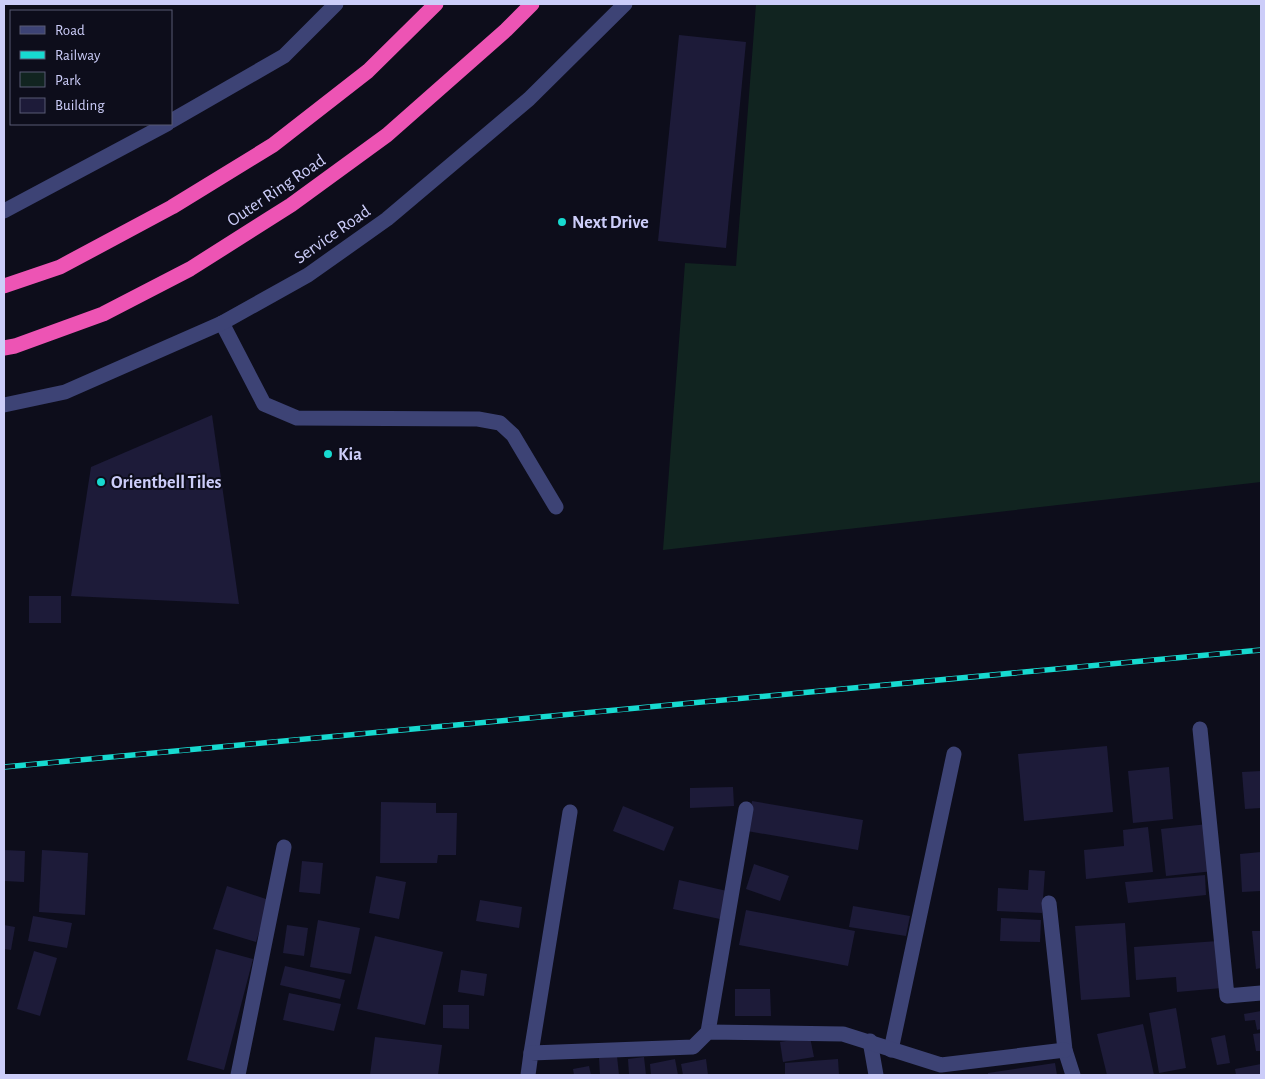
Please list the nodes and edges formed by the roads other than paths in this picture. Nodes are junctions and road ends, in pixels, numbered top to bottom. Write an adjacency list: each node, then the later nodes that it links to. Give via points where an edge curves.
1 (336, 4): 5 (street, via 284,56)
2 (436, 4): 8 (highway, via 368,71 273,145 172,207 60,267)
3 (532, 4): 10 (highway, Outer Ring Road, via 387,135 291,205 190,269 103,314)
4 (625, 4): 9 (street, Service Road, via 529,99 387,219 308,275)
5 (172, 120)
6 (165, 125): 7 (street)
7 (4, 211)
8 (4, 286)
9 (222, 323): 11 (street, Service Road, via 65,392); 12 (street, via 264,404 297,418 478,419 500,423 514,434)
10 (4, 348)
11 (4, 405)
12 (556, 507)
13 (1200, 729): 19 (street, via 1227,996)
14 (954, 754): 22 (street)
15 (746, 809): 20 (street)
16 (570, 812): 24 (street)
17 (284, 847): 25 (street)
18 (1049, 903): 23 (street)
19 (1261, 992)
20 (708, 1032): 21 (street, via 843,1034); 24 (street, via 693,1047)
21 (870, 1041): 22 (street); 27 (street)
22 (891, 1050): 23 (street, via 941,1065)
23 (1065, 1050): 28 (street)
24 (531, 1053): 26 (street)
25 (238, 1075)
26 (528, 1075)
27 (876, 1075)
28 (1073, 1075)

